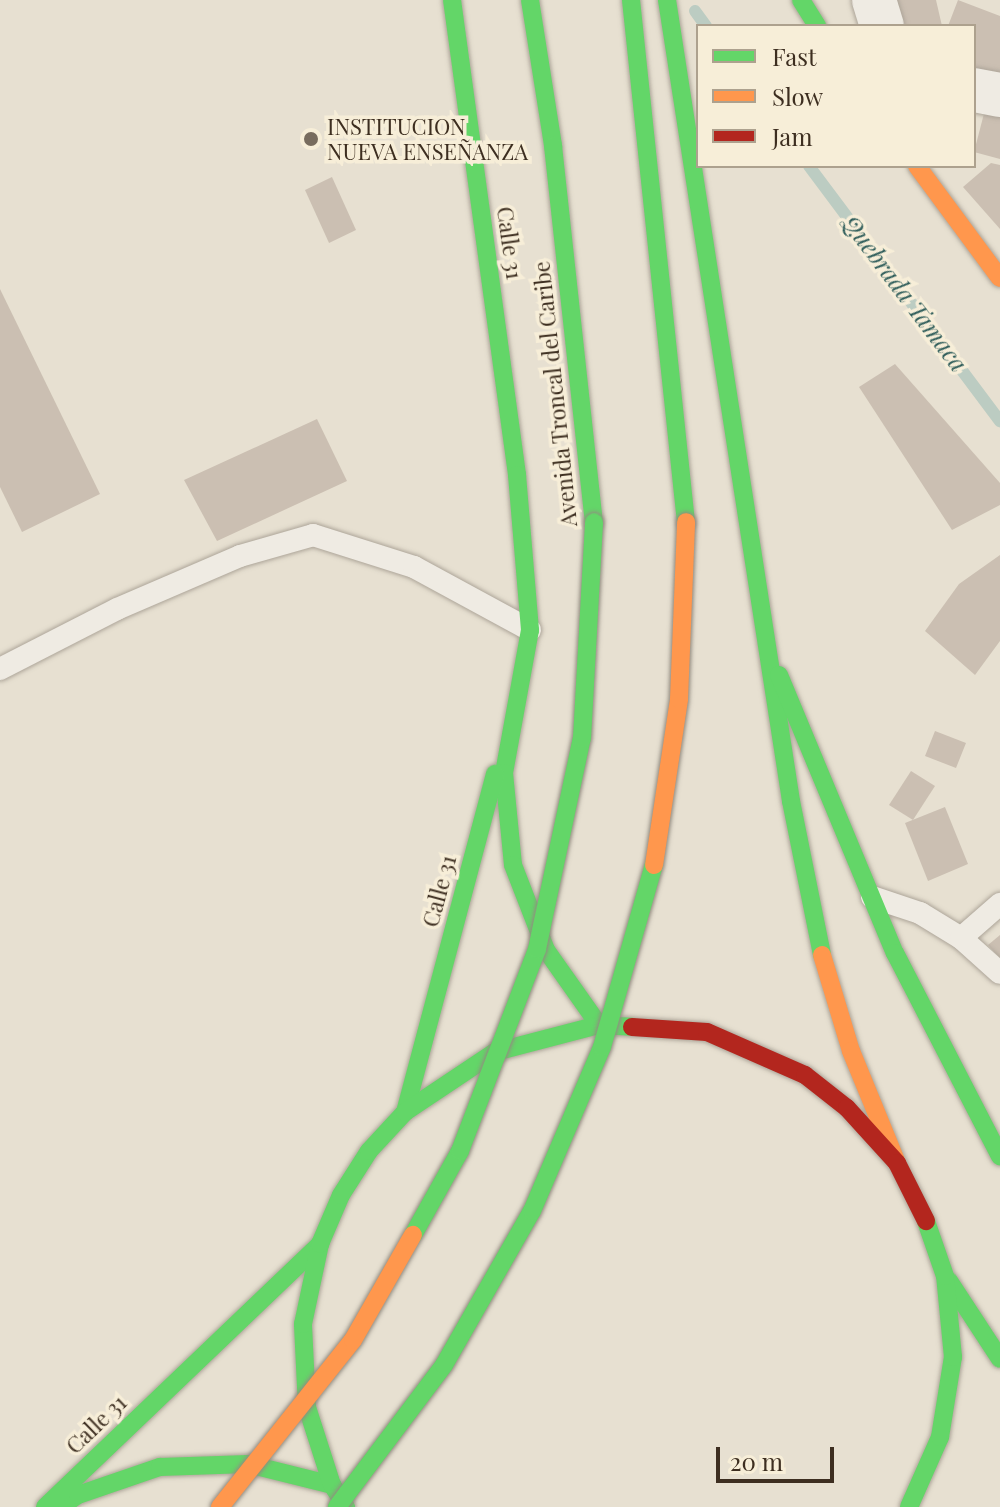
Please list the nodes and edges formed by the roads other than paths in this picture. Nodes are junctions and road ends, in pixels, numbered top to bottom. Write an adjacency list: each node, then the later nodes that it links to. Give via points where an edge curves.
1 (452, 0): 13 (main road, Calle 31, via 517,475)
2 (530, 0): 31 (main road, Avenida Troncal del Caribe, bridge, via 553,146 594,522 582,738 537,949 460,1151 353,1340)
3 (631, 0): 32 (main road, bridge, via 686,522 679,699 654,861 602,1047 532,1211 444,1365)
4 (667, 0): 14 (main road)
5 (801, 0): 7 (main road)
6 (874, 0): 8 (street)
7 (816, 24)
8 (881, 24)
9 (976, 90): 10 (street)
10 (1000, 95)
11 (918, 168): 12 (main road)
12 (1000, 278)
13 (530, 630): 15 (lane, via 414,567 313,535 240,556 171,585); 16 (main road, Calle 31)
14 (769, 650): 17 (main road); 24 (main road, via 816,937 851,1051)
15 (0, 669)
16 (519, 683): 21 (main road, Calle 31, via 504,773 513,865 546,950); 22 (main road, Calle 31)
17 (872, 897): 19 (lane, via 920,913); 23 (main road, via 895,953)
18 (1000, 904): 19 (lane)
19 (961, 938): 20 (lane)
20 (1000, 973)
21 (599, 1025): 22 (main road, via 495,1052); 24 (main road, via 707,1032 805,1075 847,1108)
22 (405, 1112): 25 (main road, via 369,1151 341,1195)
23 (1000, 1156)
24 (897, 1163): 26 (main road, via 922,1208)
25 (320, 1244): 28 (main road, via 303,1324 304,1352 307,1407); 29 (main road, Calle 31)
26 (945, 1276): 27 (main road); 34 (main road, via 951,1370 940,1437)
27 (1000, 1359)
28 (332, 1485): 30 (main road, via 248,1464 160,1467 78,1495); 33 (main road)
29 (45, 1507)
30 (60, 1507)
31 (220, 1507)
32 (337, 1507)
33 (346, 1507)
34 (909, 1507)

